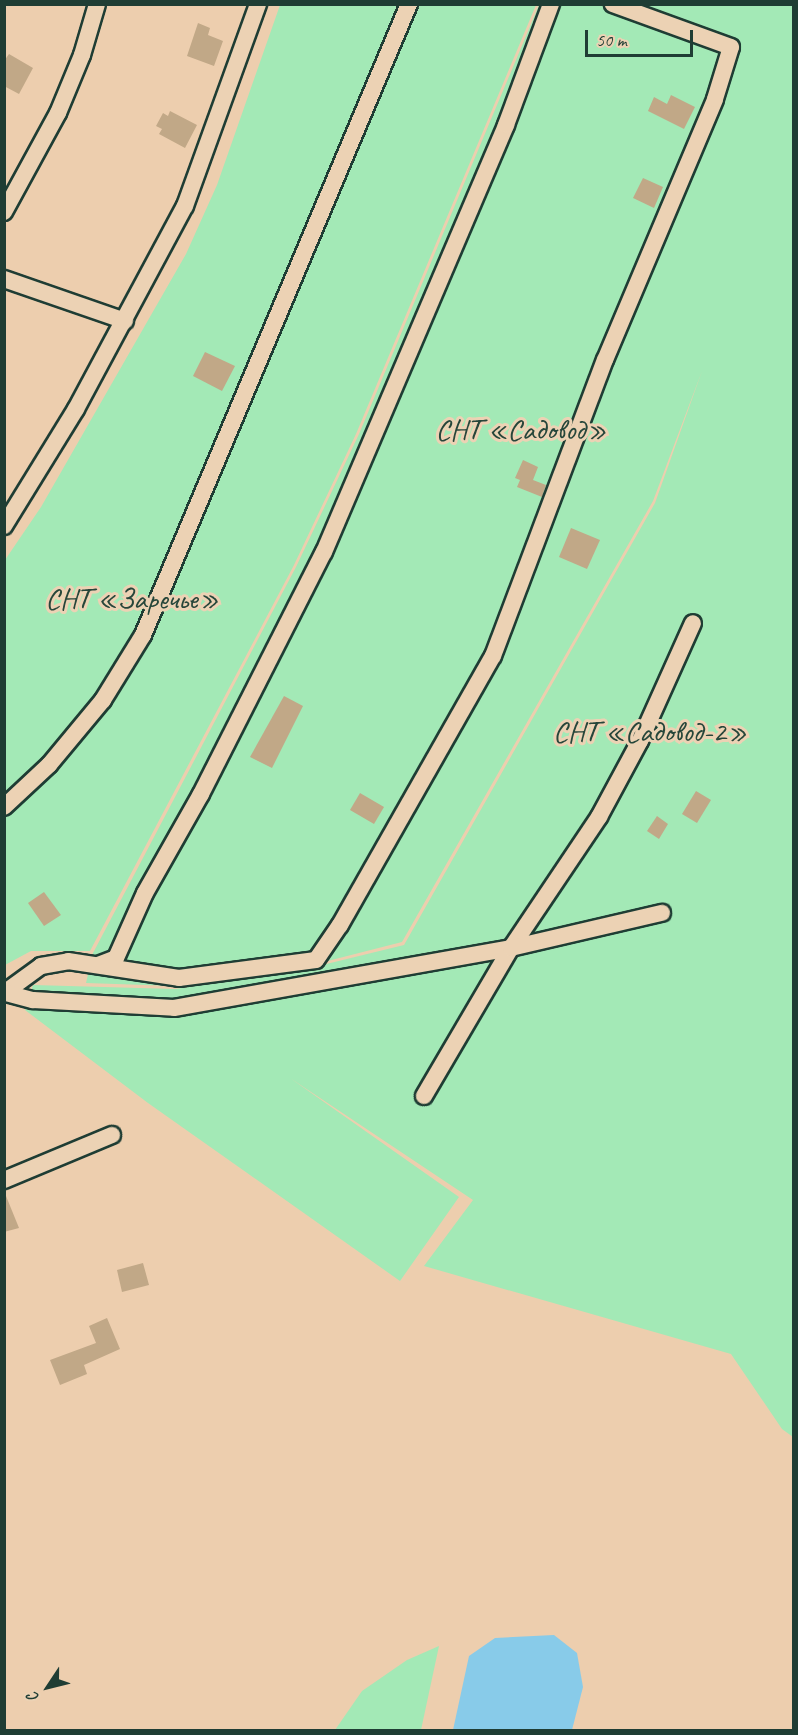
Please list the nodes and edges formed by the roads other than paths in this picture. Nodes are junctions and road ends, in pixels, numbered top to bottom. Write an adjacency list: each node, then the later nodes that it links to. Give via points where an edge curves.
1 (97, 4): 6 (street, via 58,113)
2 (258, 4): 8 (street, via 185,206)
3 (409, 4): 11 (street, via 142,634 103,700 49,765)
4 (551, 4): 14 (street, via 506,124 324,552 201,794 145,892 116,958)
5 (613, 4): 14 (street, via 731,47 715,99 605,360 493,656 340,925 316,960 179,978)
6 (4, 212)
7 (4, 279): 8 (street)
8 (124, 321): 9 (street)
9 (4, 526)
10 (693, 623): 13 (street, via 640,741 599,817)
11 (4, 807)
12 (662, 913): 13 (street)
13 (511, 948): 15 (street, via 174,1008 33,1000); 16 (street)
14 (95, 966): 15 (street, via 68,961 41,966)
15 (5, 993)
16 (424, 1096)
17 (112, 1135): 18 (street)
18 (4, 1180)

